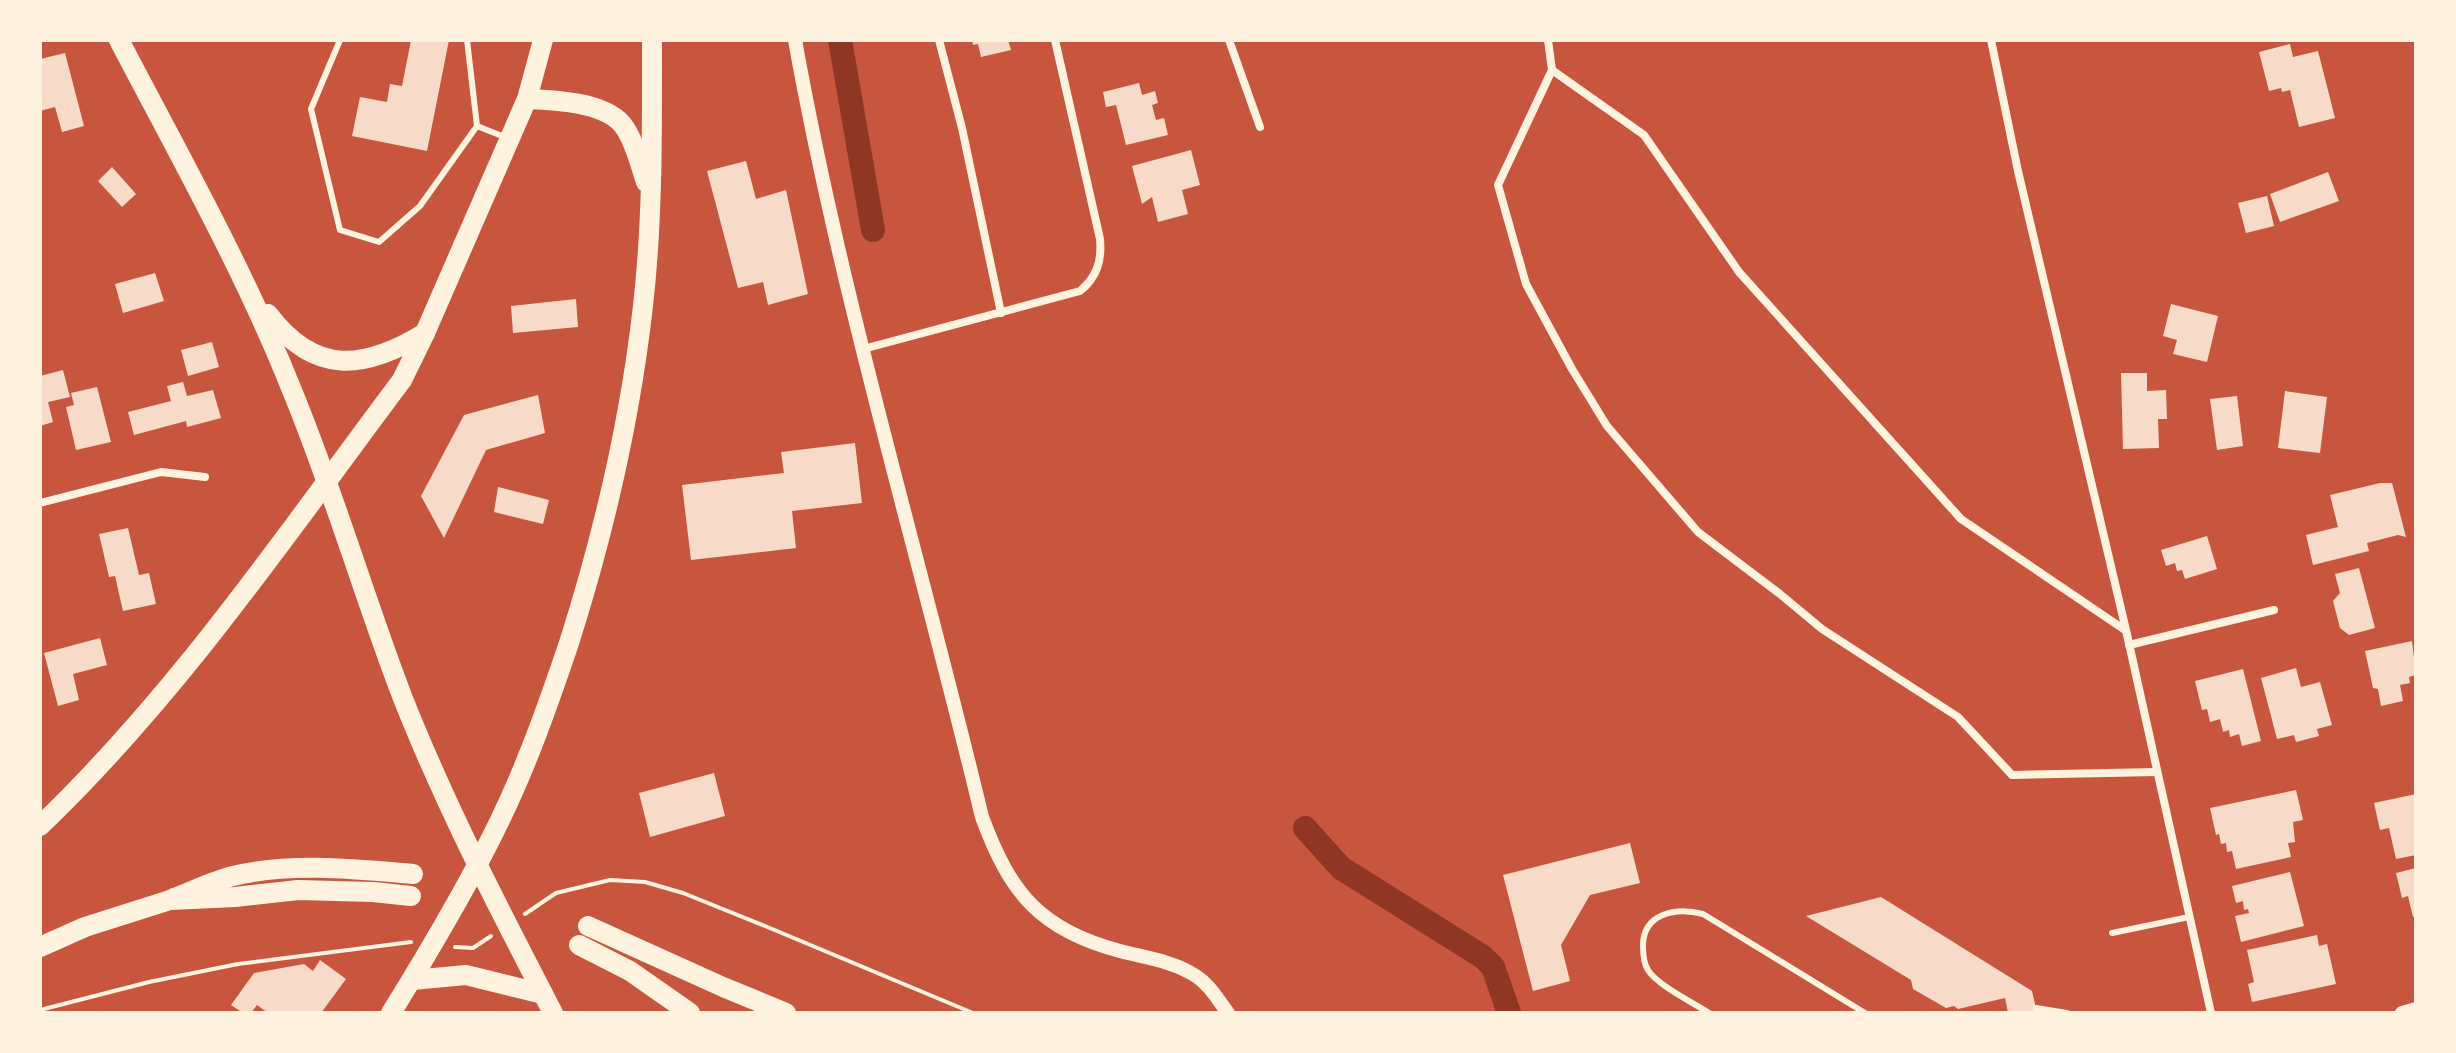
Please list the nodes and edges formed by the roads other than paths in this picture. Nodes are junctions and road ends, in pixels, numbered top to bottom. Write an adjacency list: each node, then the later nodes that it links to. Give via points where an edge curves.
1 (119, 40): 18 (main road)
2 (340, 40): 14 (lane, via 311,109 340,230 379,242 420,206)
3 (467, 40): 14 (lane)
4 (543, 40): 13 (main road)
5 (652, 40): 17 (main road)
6 (795, 40): 21 (street, via 815,154)
7 (939, 40): 19 (street)
8 (1055, 40): 19 (street, via 1102,255 1097,272 1080,291)
9 (1229, 40): 15 (street)
10 (1548, 40): 12 (street)
11 (1991, 40): 26 (street)
12 (1552, 70): 26 (street, via 1644,135 1739,272 1961,519); 28 (street, via 1498,185 1526,284 1617,438 1698,532 1822,629 1958,717 2012,775)
13 (527, 99): 16 (main road); 17 (main road, via 604,111 622,124)
14 (477, 126): 16 (lane)
15 (1260, 127)
16 (510, 139): 20 (main road)
17 (651, 193): 30 (main road, via 644,305 631,392 597,550 550,701)
18 (243, 281): 20 (main road, via 283,334 337,361 378,357); 23 (main road)
19 (1001, 313): 21 (street)
20 (425, 333): 23 (main road, via 402,380)
21 (863, 349): 43 (street, via 995,852 1016,888 1047,920 1075,937 1165,961 1196,976)
22 (205, 477): 24 (street, via 161,472)
23 (326, 481): 29 (main road, via 201,650); 30 (main road, via 401,693)
24 (40, 503)
25 (2274, 610): 27 (street)
26 (2126, 630): 27 (street)
27 (2129, 645): 28 (street)
28 (2157, 772): 34 (street)
29 (40, 826)
30 (476, 865): 39 (main road); 40 (main road)
31 (413, 874): 33 (main road, via 264,872 232,876)
32 (411, 896): 33 (main road, via 298,890)
33 (170, 900): 38 (main road)
34 (2189, 917): 36 (lane); 51 (street)
35 (588, 926): 47 (main road)
36 (2112, 933)
37 (579, 945): 46 (main road, via 630,971)
38 (40, 947)
39 (412, 980): 40 (main road, via 466,975); 44 (main road)
40 (543, 994): 45 (main road)
41 (2036, 1008): 50 (lane)
42 (2416, 1009): 52 (street)
43 (1225, 1011)
44 (391, 1013)
45 (553, 1013)
46 (690, 1013)
47 (786, 1013)
48 (1709, 1013): 49 (lane, via 1649,972 1645,932 1661,915 1703,914)
49 (1865, 1013)
50 (2067, 1013)
51 (2211, 1013)
52 (2402, 1013)

